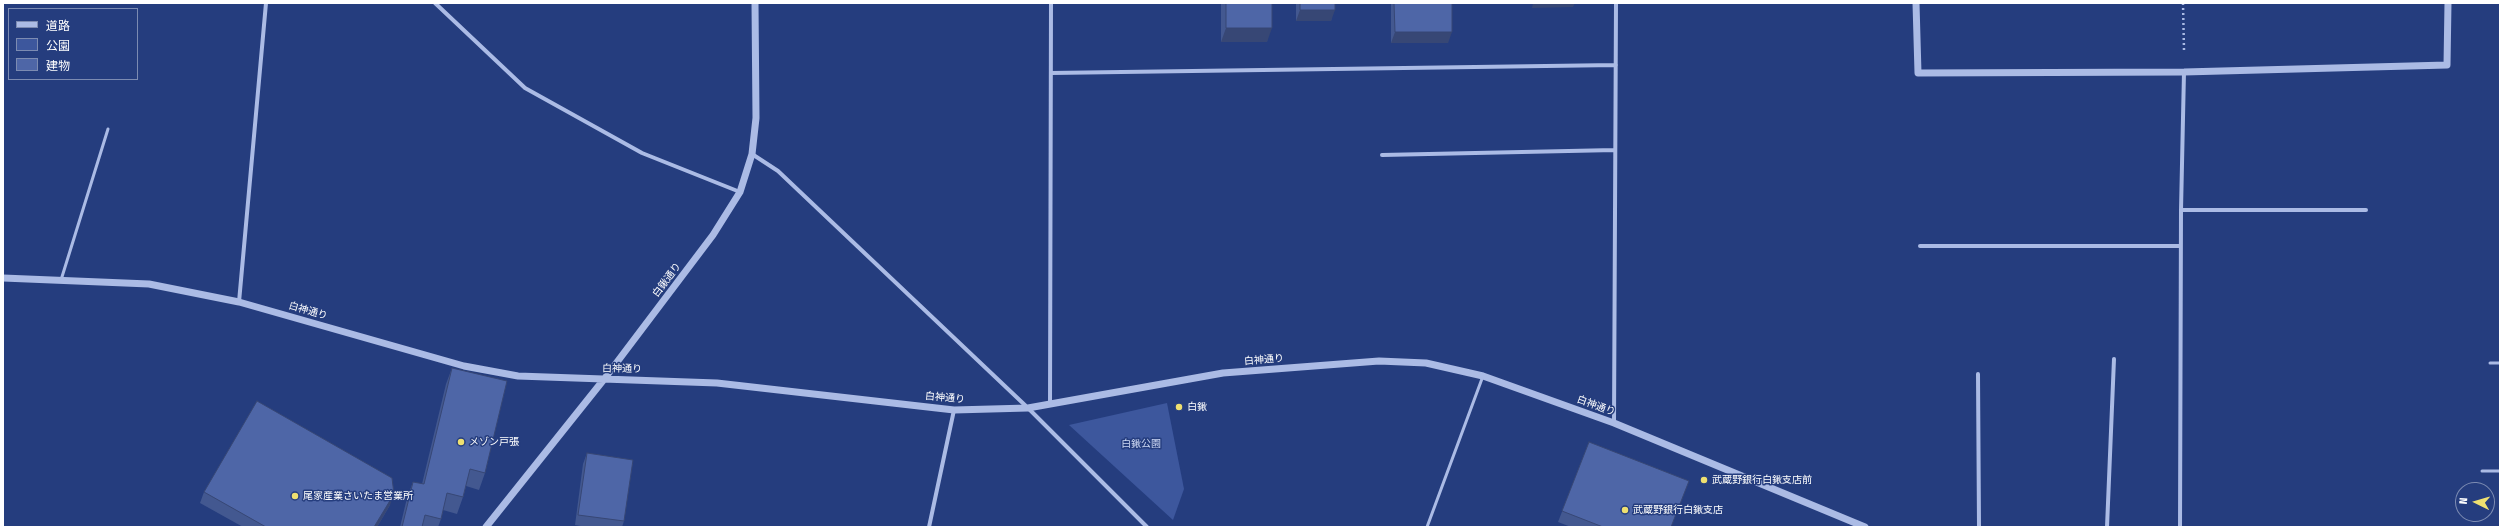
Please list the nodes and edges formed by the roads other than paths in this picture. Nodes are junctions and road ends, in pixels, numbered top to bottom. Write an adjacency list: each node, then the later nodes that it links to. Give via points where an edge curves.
1 (266, 3): 22 (street)
2 (434, 3): 15 (street, via 525,88 642,153)
3 (756, 3): 13 (street, 白鍬通り, via 756,118)
4 (1051, 3): 10 (street)
5 (1616, 3): 8 (street)
6 (1916, 3): 9 (street, via 1918,74)
7 (2448, 3): 9 (street, via 2447,65)
8 (1616, 66): 10 (street); 12 (street)
9 (2184, 72): 16 (street)
10 (1051, 73): 29 (street)
11 (108, 129): 21 (lane)
12 (1615, 150): 14 (street); 32 (street)
13 (752, 154): 15 (street, 白鍬通り); 30 (street, via 778,171)
14 (1382, 155)
15 (740, 192): 28 (street, 白鍬通り, via 713,235)
16 (2180, 210): 17 (street); 19 (street)
17 (2366, 210)
18 (1920, 246): 19 (street)
19 (2180, 246): 42 (street)
20 (3, 278): 21 (street, 白神通り)
21 (61, 281): 22 (street, 白神通り, via 149,284)
22 (239, 302): 28 (street, 白神通り, via 464,366 518,376)
23 (2114, 359): 41 (street)
24 (2490, 363): 25 (lane)
25 (2500, 363)
26 (1978, 374): 40 (street)
27 (1483, 376): 29 (street, 白神通り, via 1426,363 1379,361 1224,373); 32 (street, 白神通り); 38 (lane)
28 (605, 378): 31 (street, 白神通り, via 717,383); 35 (street, 白鍬通り)
29 (1050, 406): 30 (street, 白神通り)
30 (1028, 408): 31 (street, 白神通り); 37 (street)
31 (954, 410): 36 (street)
32 (1614, 423): 39 (street, 白神通り)
33 (2482, 471): 34 (lane)
34 (2500, 471)
35 (486, 527)
36 (929, 527)
37 (1148, 527)
38 (1428, 527)
39 (1863, 527)
40 (1979, 527)
41 (2107, 527)
42 (2180, 527)

